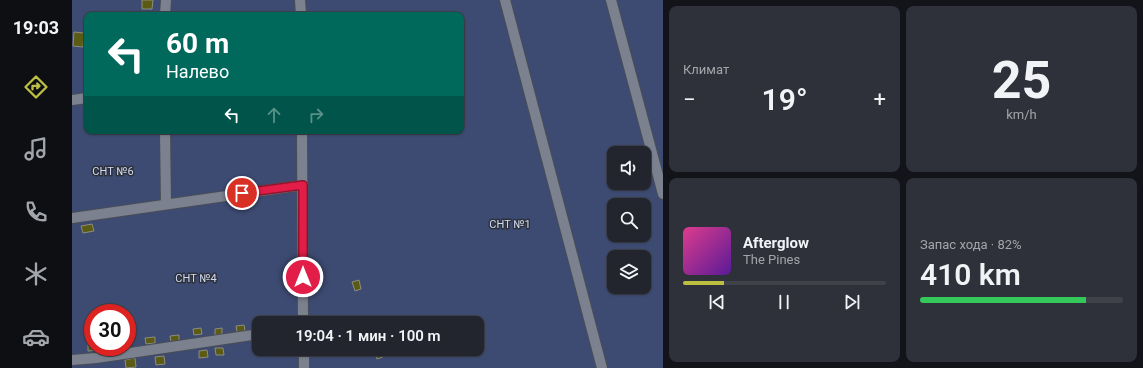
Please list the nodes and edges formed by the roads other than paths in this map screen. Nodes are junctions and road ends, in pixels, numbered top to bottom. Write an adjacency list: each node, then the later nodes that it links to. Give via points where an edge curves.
1 (166, 0): 5 (street)
2 (300, 0): 6 (street)
3 (505, 0): 20 (street)
4 (611, 0): 12 (street)
5 (166, 12)
6 (301, 12)
7 (84, 98): 8 (street)
8 (72, 100)
9 (165, 134): 13 (street)
10 (302, 134): 11 (street)
11 (303, 185): 13 (street); 15 (street)
12 (663, 194)
13 (166, 204): 14 (street)
14 (72, 218)
15 (303, 316)
16 (252, 335): 18 (street)
17 (304, 356): 19 (street)
18 (72, 360)
19 (304, 368)
20 (602, 368)

